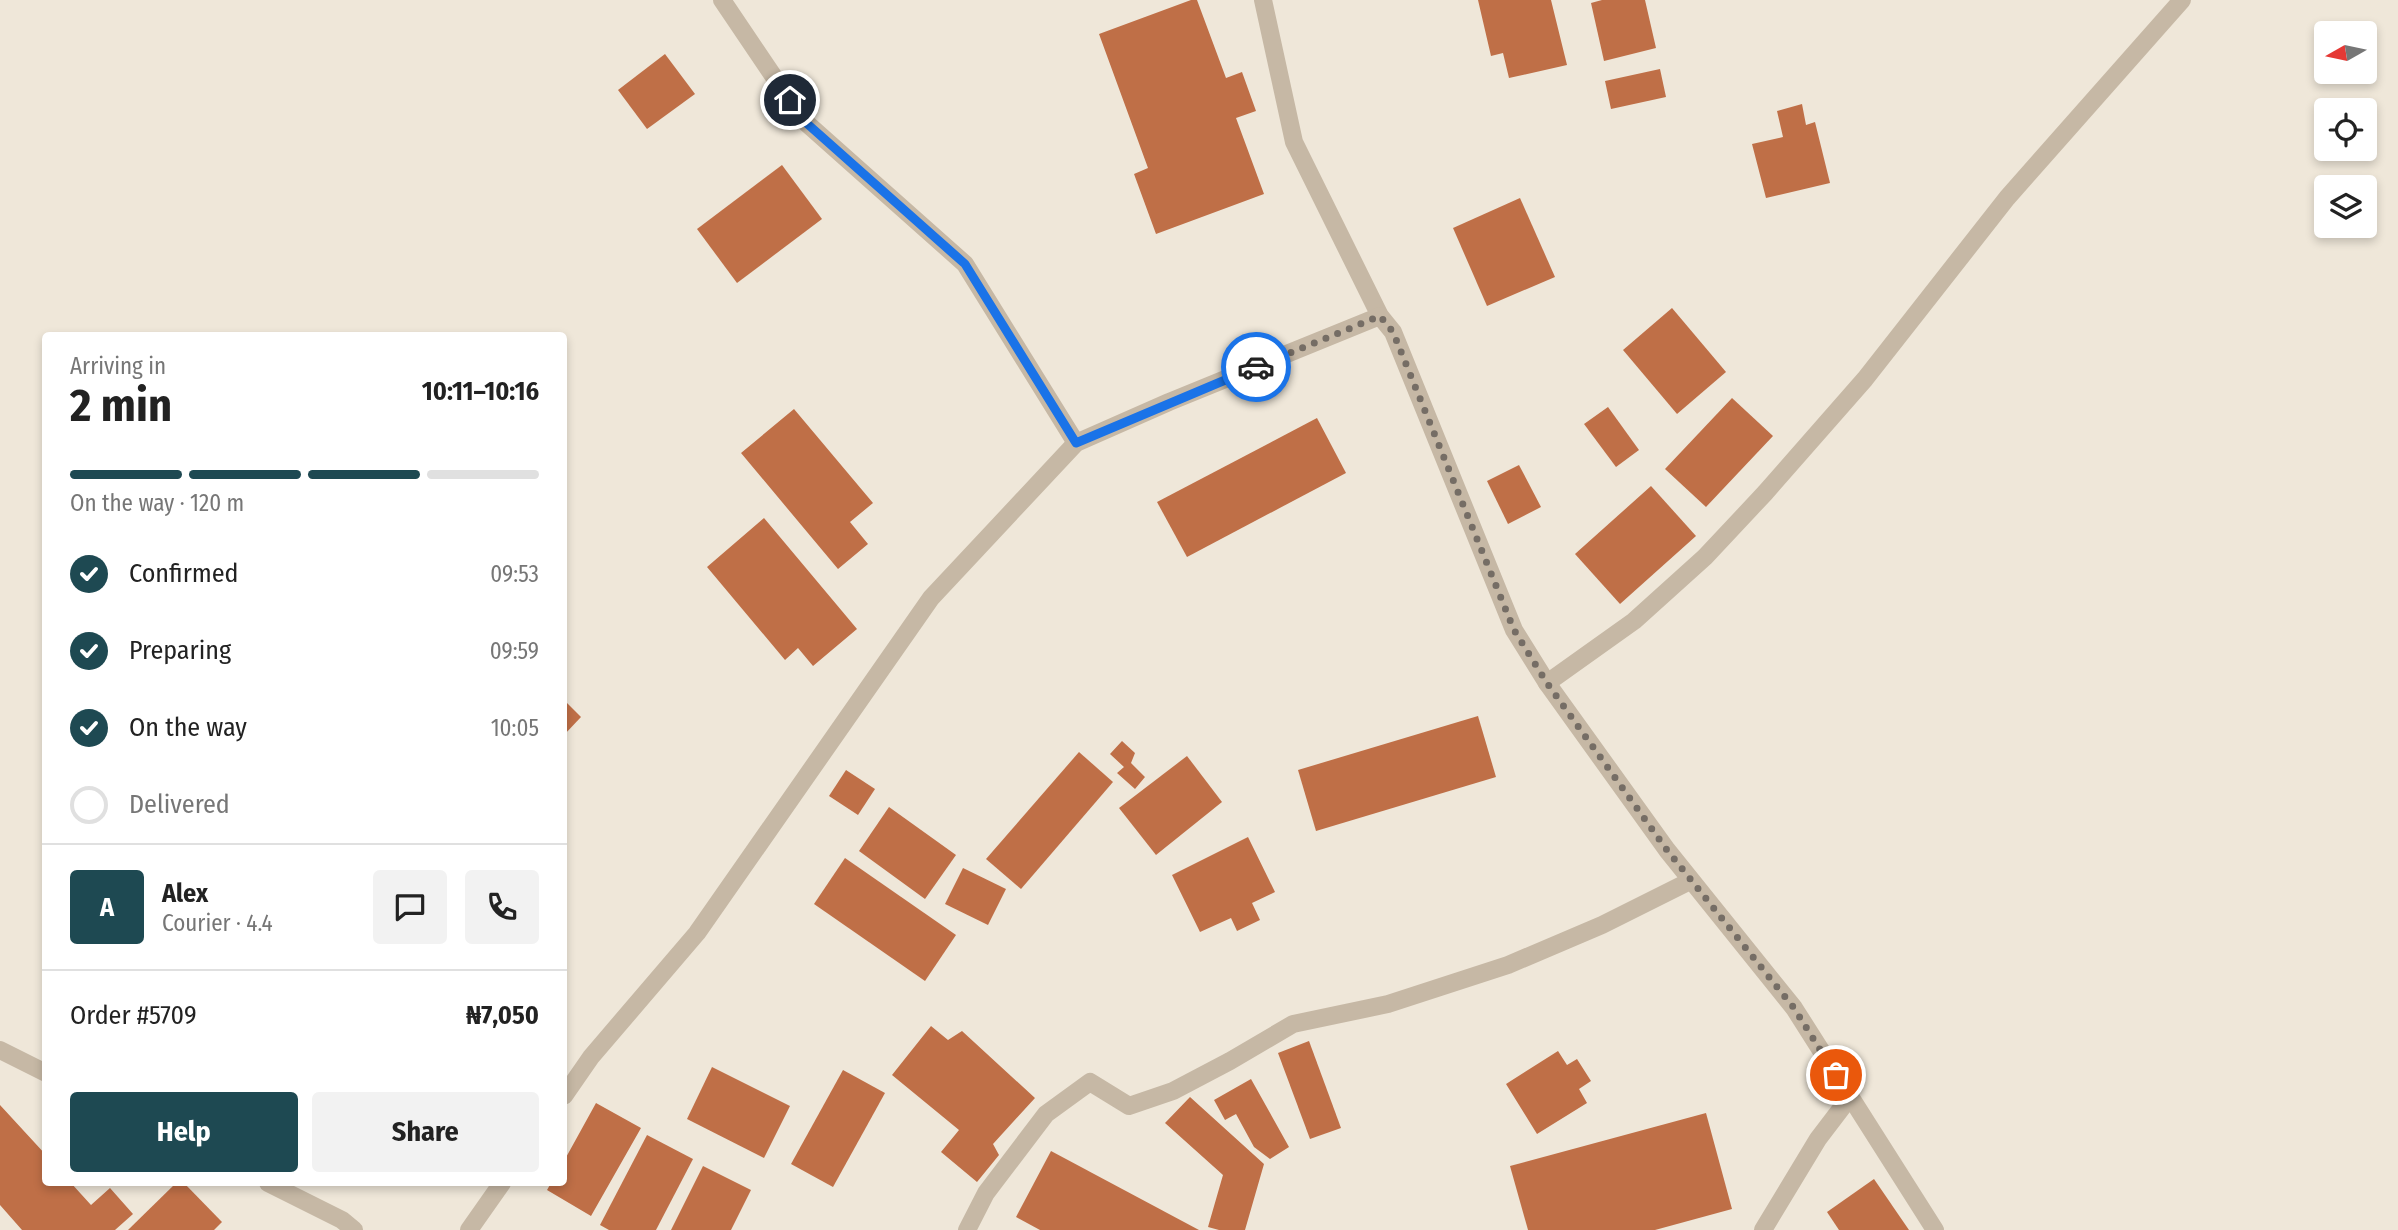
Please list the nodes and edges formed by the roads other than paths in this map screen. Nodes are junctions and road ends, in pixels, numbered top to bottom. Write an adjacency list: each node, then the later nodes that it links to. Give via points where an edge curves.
1 (722, 0): 5 (street, via 803,120 965,264)
2 (1263, 0): 4 (street, via 1294,142)
3 (2182, 0): 6 (street, via 2007,198 1865,379 1765,493 1634,621)
4 (1380, 316): 5 (street); 6 (street, via 1393,332 1514,630)
5 (1076, 443): 10 (street, via 931,598 697,933)
6 (1547, 683): 7 (street)
7 (1690, 881): 11 (street, via 1794,1008); 16 (street, via 1508,965 1388,1004 1293,1024 1173,1091 1129,1106 1090,1082 1046,1114 986,1193)
8 (0, 1050): 9 (street)
9 (42, 1071)
10 (567, 1092)
11 (1850, 1097): 17 (street, via 1818,1139); 18 (street)
12 (274, 1186): 14 (street)
13 (500, 1186): 15 (street)
14 (354, 1230)
15 (469, 1230)
16 (967, 1230)
17 (1763, 1230)
18 (1935, 1230)

